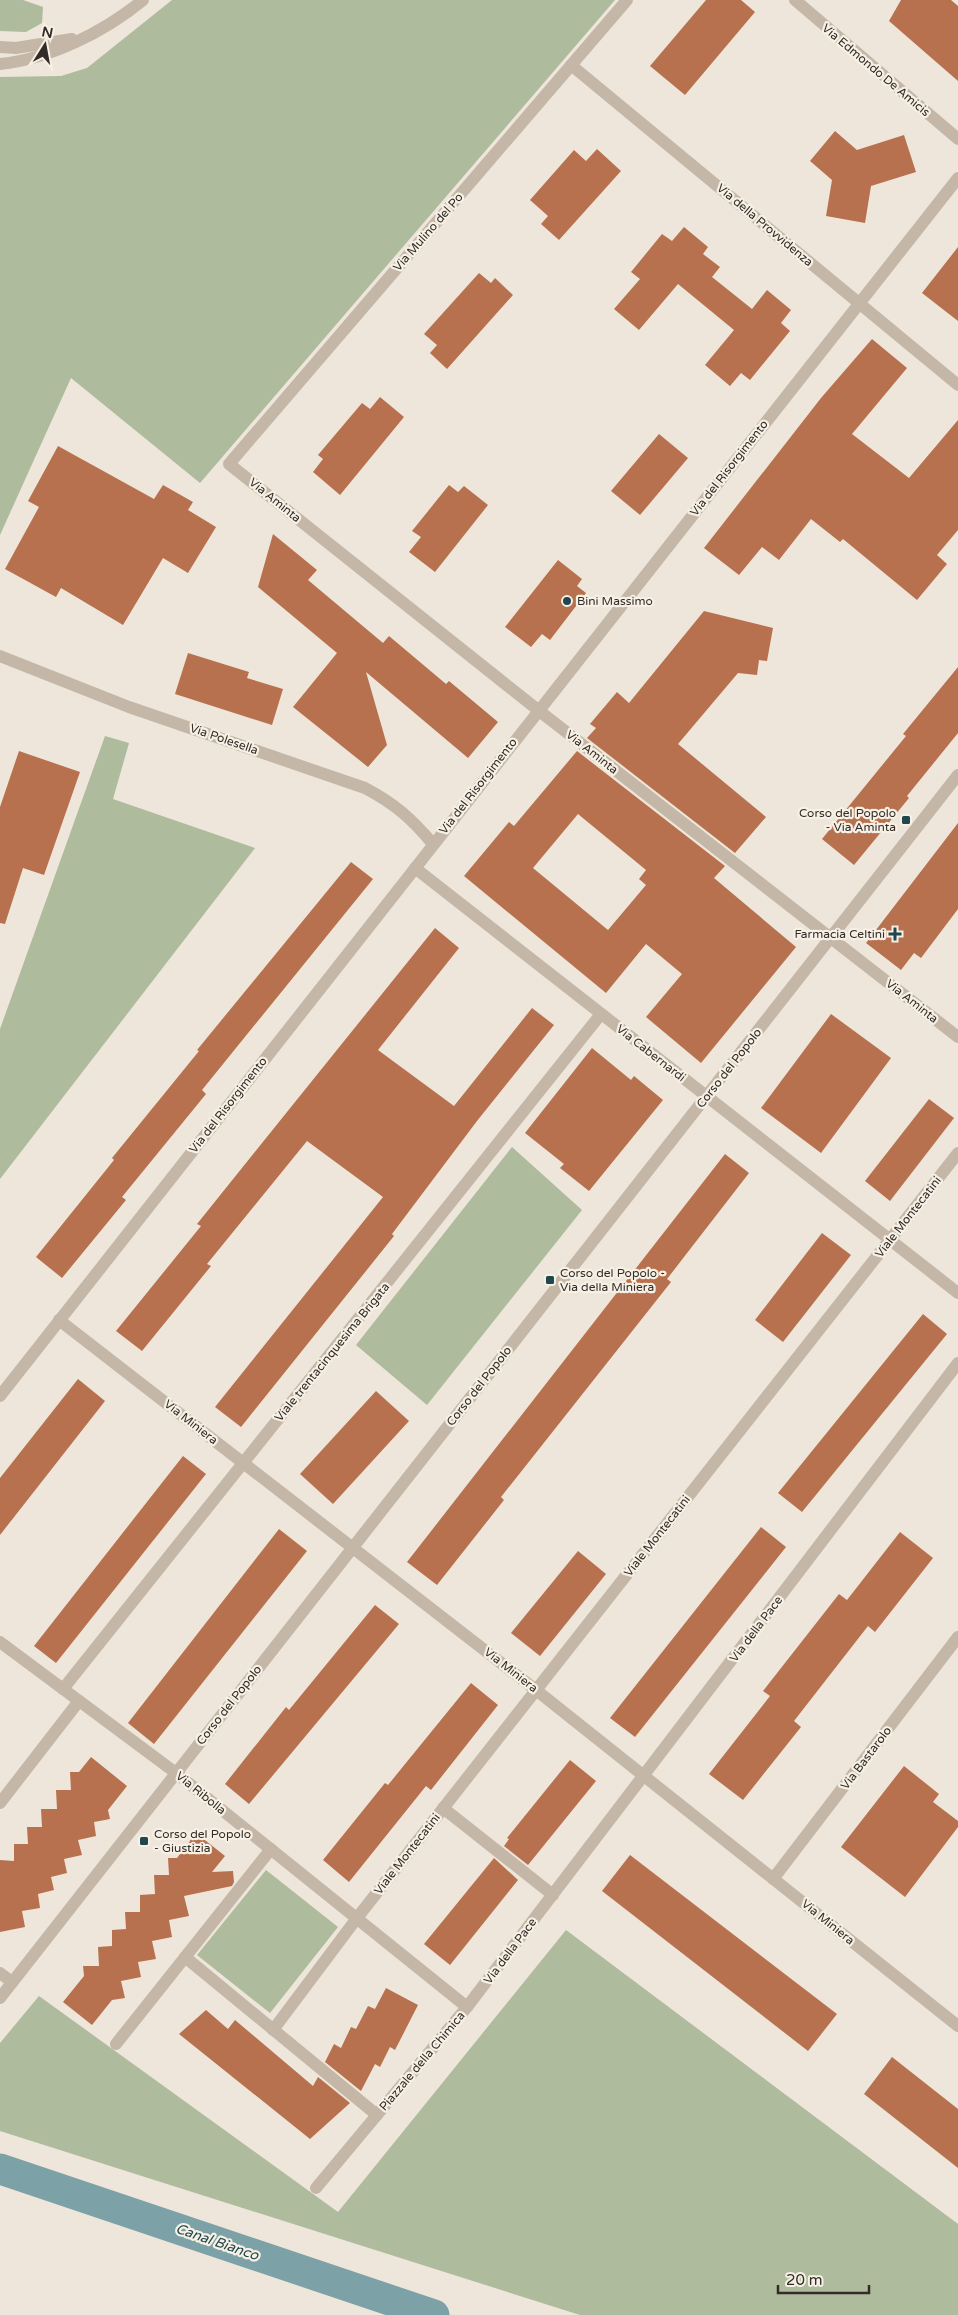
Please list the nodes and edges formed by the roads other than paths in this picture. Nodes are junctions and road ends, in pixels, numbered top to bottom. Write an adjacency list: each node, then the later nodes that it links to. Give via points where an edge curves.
1 (143, 0): 4 (street)
2 (627, 0): 7 (street, Via Mulino del Po)
3 (795, 0): 8 (street, Via Edmondo De Amicis)
4 (91, 33): 5 (street, via 41,45); 6 (street, via 69,47)
5 (0, 47)
6 (0, 64)
7 (571, 65): 10 (street, Via della Provvidenza); 12 (street, Via Mulino del Po)
8 (958, 139)
9 (958, 178): 10 (street, Via del Risorgimento)
10 (859, 304): 11 (street, Via della Provvidenza); 14 (street, Via del Risorgimento)
11 (958, 386)
12 (230, 464): 14 (street, Via Aminta)
13 (0, 656): 16 (street, Via Polesella, via 129,707 365,788 390,801 410,817)
14 (538, 710): 16 (street, Via del Risorgimento); 18 (street, Via Aminta)
15 (958, 776): 18 (street, Corso del Popolo)
16 (433, 844): 17 (street, Via del Risorgimento)
17 (415, 868): 19 (street, Via Cabernardi); 25 (street, Via del Risorgimento)
18 (830, 938): 20 (street, Via Aminta); 21 (street, Corso del Popolo)
19 (601, 1014): 21 (street, Via Cabernardi); 28 (street, Viale trentacinquesima Brigata)
20 (958, 1037)
21 (706, 1097): 23 (street, Via Cabernardi); 29 (street, Corso del Popolo)
22 (958, 1153): 23 (street, Viale Montecatini)
23 (890, 1240): 24 (street, Via Cabernardi); 33 (street, Viale Montecatini)
24 (958, 1293)
25 (59, 1320): 27 (street, Via del Risorgimento); 28 (street, Via Miniera)
26 (958, 1364): 36 (street, Via della Pace)
27 (0, 1396)
28 (243, 1463): 29 (street, Via Miniera); 32 (street, Viale trentacinquesima Brigata)
29 (352, 1548): 33 (street, Via Miniera); 35 (street, Corso del Popolo)
30 (958, 1637): 40 (street, Via Bastarolo)
31 (0, 1642): 32 (street, Via Ribolla)
32 (63, 1689): 34 (street, Via Ribolla)
33 (536, 1690): 36 (street, Via Miniera); 38 (street, Viale Montecatini)
34 (79, 1701): 35 (street, Via Ribolla); 37 (street)
35 (176, 1773): 39 (street, Via Ribolla); 45 (street, Corso del Popolo)
36 (644, 1776): 40 (street, Via Miniera); 41 (street, Via della Pace)
37 (0, 1803)
38 (443, 1808): 41 (street); 42 (street, Viale Montecatini)
39 (271, 1849): 42 (street, Via Ribolla); 43 (street)
40 (773, 1879): 48 (street, Via Miniera)
41 (553, 1895): 47 (street, Via della Pace)
42 (357, 1918): 47 (street, Via Ribolla); 49 (street)
43 (185, 1957): 49 (street, Piazzale della Chimica); 50 (street)
44 (0, 1972): 45 (street)
45 (12, 1982): 46 (street, Corso del Popolo)
46 (0, 1998)
47 (467, 2007): 51 (street, Piazzale della Chimica)
48 (958, 2026)
49 (272, 2030): 51 (street, Piazzale della Chimica)
50 (116, 2044)
51 (377, 2115): 52 (street, Piazzale della Chimica)
52 (316, 2188)

